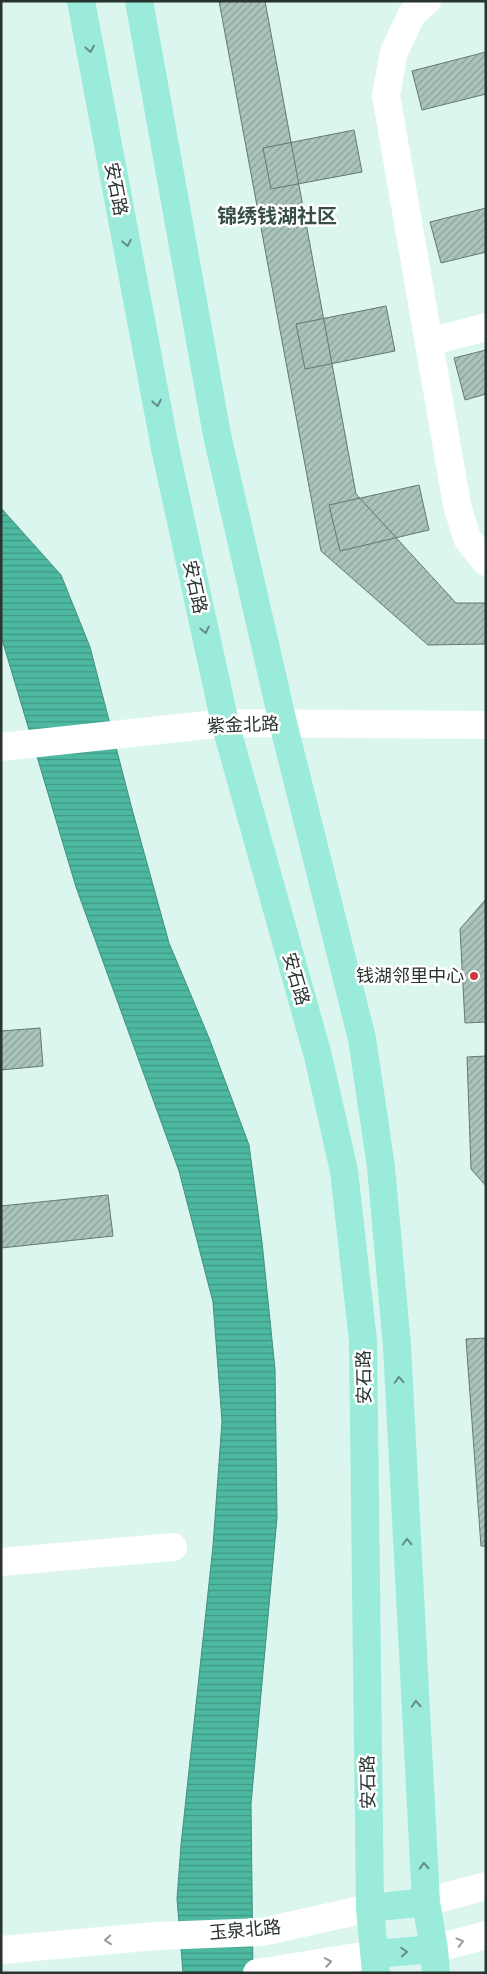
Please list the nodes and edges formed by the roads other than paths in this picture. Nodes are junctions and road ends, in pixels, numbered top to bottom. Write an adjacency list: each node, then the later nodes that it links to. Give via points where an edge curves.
1 (81, 1): 7 (main road, 安石路, one-way to 7, via 165,448)
2 (139, 1): 8 (main road, 安石路, via 216,435)
3 (427, 1): 5 (street, via 412,14 394,52 386,95)
4 (486, 327): 5 (street)
5 (429, 342): 6 (street, via 457,505 467,538)
6 (486, 562)
7 (225, 723): 8 (street, 紫金北路); 10 (street, 紫金北路); 15 (main road, 安石路, via 318,1056 344,1171 363,1341)
8 (283, 723): 9 (street, 紫金北路); 14 (main road, 安石路, one-way to 8, via 397,1346 381,1167 362,1039)
9 (486, 725)
10 (6, 746)
11 (172, 1547): 12 (street)
12 (1, 1562)
13 (486, 1886): 14 (street, 玉泉北路)
14 (426, 1902): 15 (main road, 玉泉北路); 18 (main road, 安石路)
15 (370, 1908): 17 (street, 玉泉北路, one-way to 17, via 262,1932 156,1936); 19 (main road, 安石路)
16 (486, 1935): 18 (street, one-way to 16)
17 (1, 1950)
18 (435, 1961): 19 (main road, one-way to 18)
19 (375, 1963): 20 (street, one-way to 19)
20 (263, 1972): 21 (street)
21 (258, 1973)

